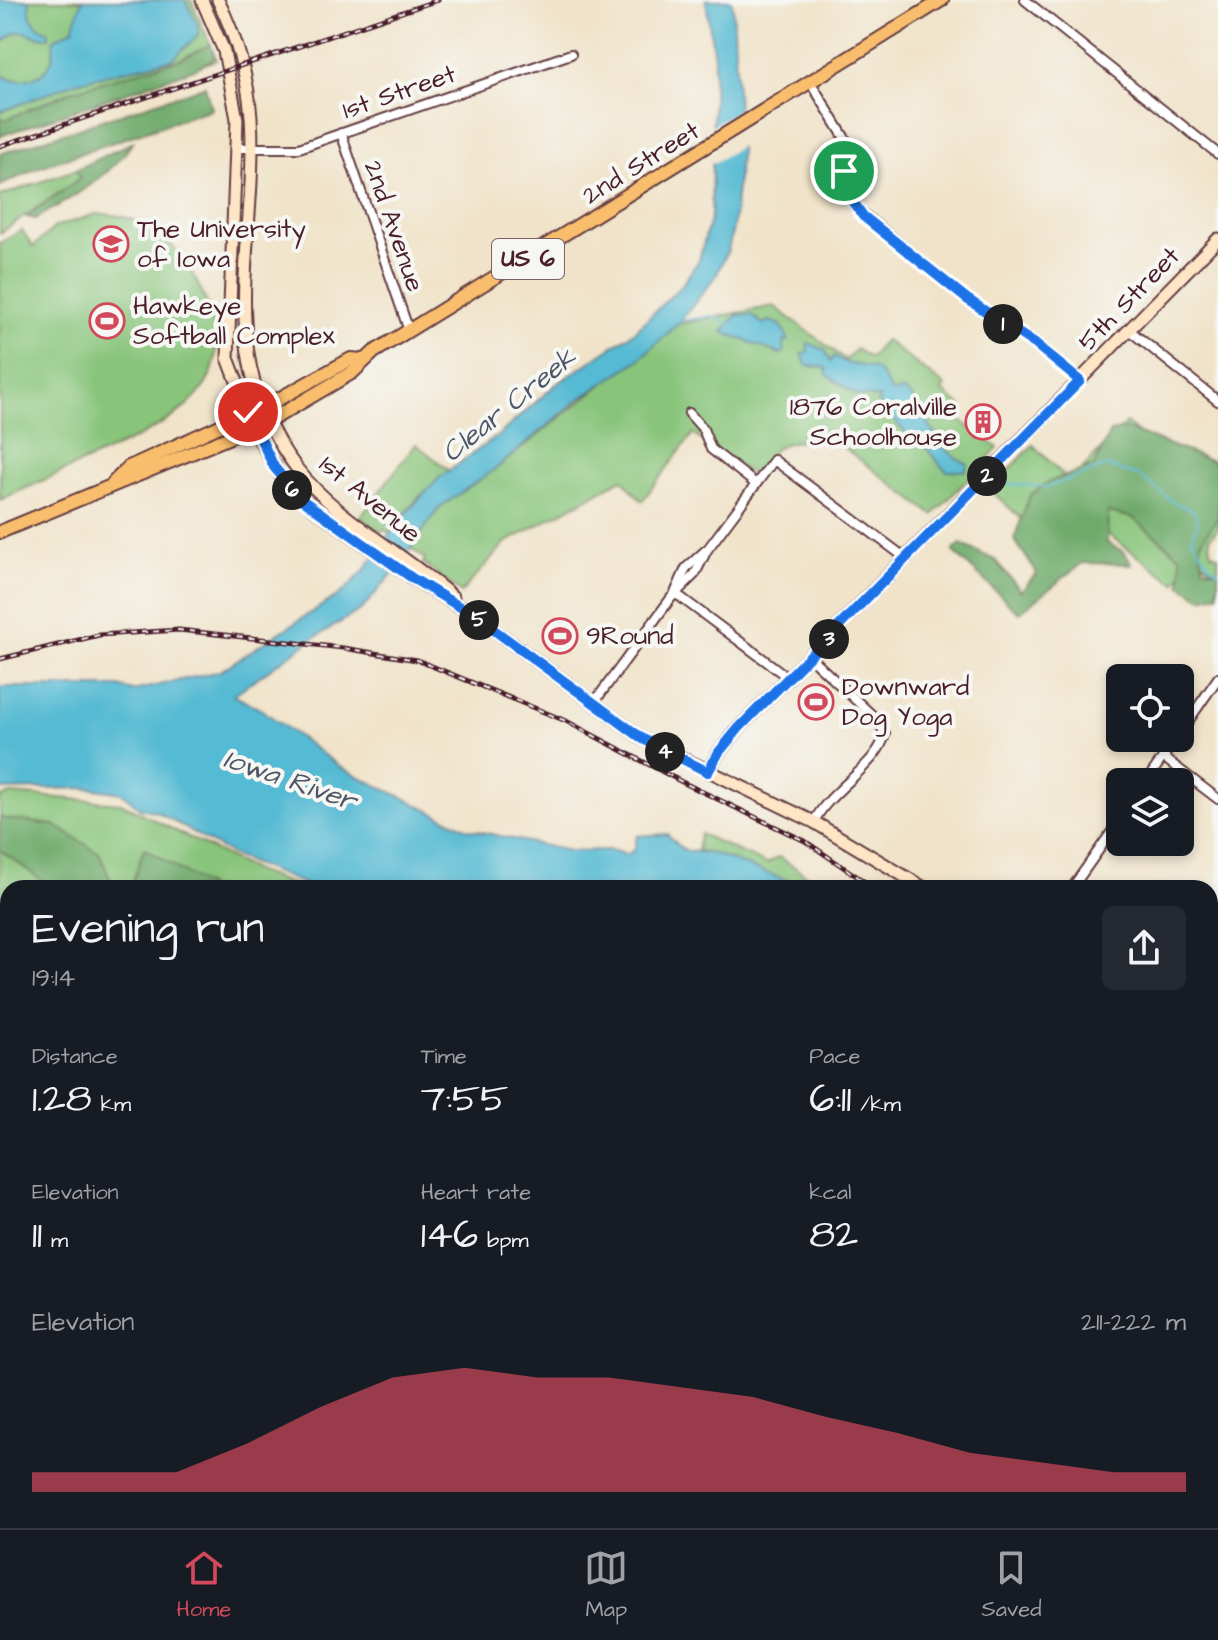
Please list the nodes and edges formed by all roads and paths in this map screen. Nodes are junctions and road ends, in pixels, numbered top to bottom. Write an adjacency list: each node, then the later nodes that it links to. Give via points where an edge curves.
1 (202, 0): 8 (main road, 1st Avenue, via 235,95)
2 (218, 0): 9 (main road, 1st Avenue, via 243,66)
3 (942, 0): 6 (main road, 2nd Street / US 6)
4 (1025, 0): 10 (street)
5 (571, 54): 7 (street, 1st Street)
6 (811, 83): 13 (main road, 2nd Street / US 6); 15 (street, via 846,140 843,180 854,206 967,299)
7 (341, 133): 9 (street, 1st Street, via 299,148); 13 (street, 2nd Avenue)
8 (236, 148): 9 (street, 1st Street); 18 (main road, 1st Avenue, via 227,344)
9 (250, 149): 17 (main road, 1st Avenue, via 245,349)
10 (1218, 154)
11 (1218, 239): 12 (main road, 5th Street)
12 (1129, 330): 15 (main road, 5th Street); 16 (street)
13 (409, 331): 14 (main road, 2nd Street / US 6)
14 (362, 360): 17 (main road, 2nd Street / US 6, via 351,359); 20 (main road, 2nd Street / US 6, via 353,372)
15 (1080, 381): 25 (main road, 5th Street)
16 (1218, 401)
17 (264, 406): 18 (main road, 2nd Street / US 6); 20 (main road, 1st Avenue)
18 (248, 412): 21 (main road, 1st Avenue); 22 (main road, 2nd Street / US 6, via 129,467)
19 (689, 413): 23 (street, via 711,449)
20 (271, 420): 21 (main road, 2nd Street / US 6); 27 (main road, 1st Avenue, via 300,472 322,495 420,567)
21 (255, 428): 22 (main road, 2nd Street / US 6, via 139,477); 27 (main road, 1st Avenue, via 293,491 412,578)
22 (114, 482): 24 (main road, 2nd Street / US 6)
23 (756, 484): 25 (street, via 774,460); 26 (street, via 695,574)
24 (0, 532)
25 (907, 559): 28 (main road, 5th Street)
26 (675, 593): 30 (street); 31 (street)
27 (475, 616): 31 (main road, 1st Avenue)
28 (811, 658): 30 (main road, 5th Street); 38 (street, via 882,724 884,737)
29 (1218, 678): 32 (street)
30 (790, 679): 36 (main road, 5th Street, via 727,741)
31 (593, 704): 36 (main road, 1st Avenue, via 656,747)
32 (1194, 713)
33 (1166, 752): 34 (street)
34 (1163, 757): 35 (street); 37 (street)
35 (1156, 768)
36 (708, 772): 38 (main road, 1st Avenue)
37 (1218, 799)
38 (814, 822): 40 (main road, 1st Avenue)
39 (1106, 840): 41 (street)
40 (911, 880)
41 (1078, 880)

